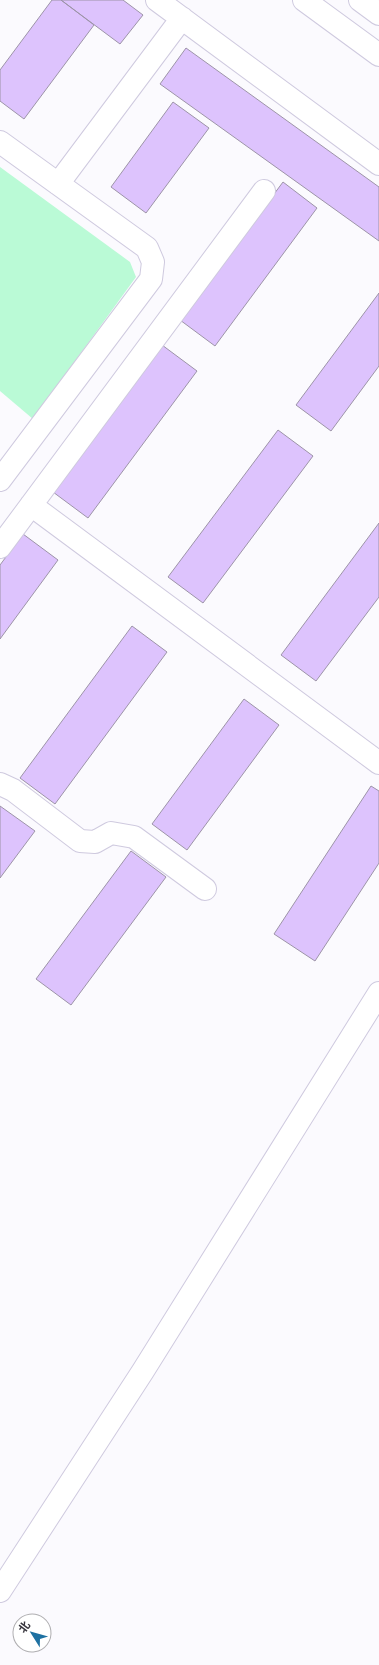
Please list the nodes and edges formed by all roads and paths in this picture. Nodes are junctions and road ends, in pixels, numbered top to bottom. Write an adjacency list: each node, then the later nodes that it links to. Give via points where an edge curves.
1 (159, 0): 5 (street)
2 (304, 0): 6 (street)
3 (360, 0): 4 (street)
4 (379, 14)
5 (182, 18): 8 (street); 9 (street)
6 (379, 55)
7 (0, 142): 9 (street)
8 (379, 164)
9 (58, 184): 11 (street, via 148,248 153,262 151,279)
10 (264, 191): 12 (street)
11 (0, 480)
12 (31, 505): 13 (street); 14 (street)
13 (0, 547)
14 (379, 763)
15 (0, 784): 16 (street, via 12,790 80,841 95,842 110,832 134,837)
16 (205, 889)
17 (379, 993): 18 (street, via 143,1371)
18 (0, 1591)

